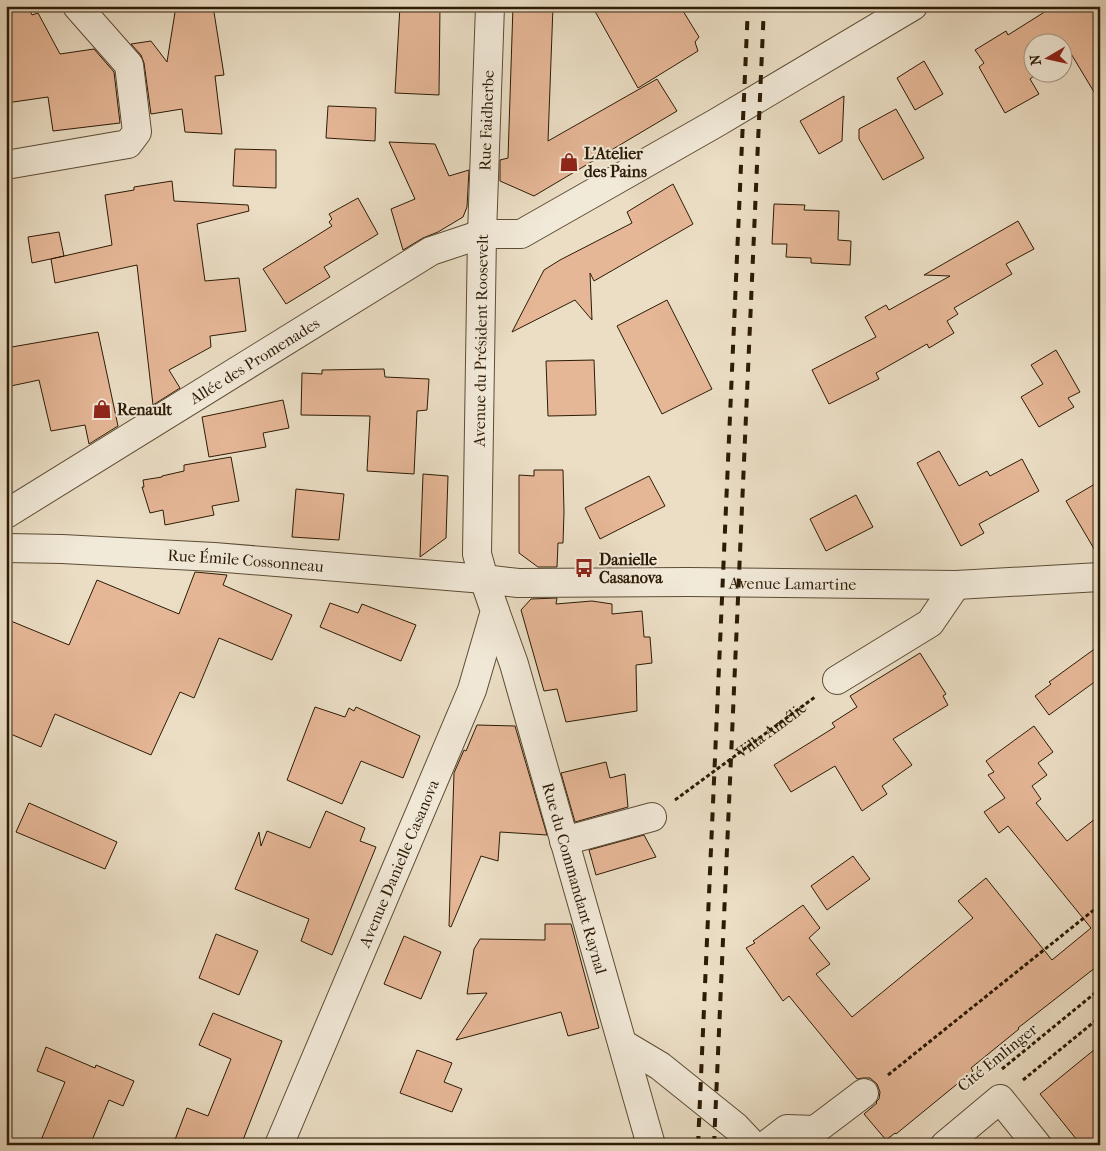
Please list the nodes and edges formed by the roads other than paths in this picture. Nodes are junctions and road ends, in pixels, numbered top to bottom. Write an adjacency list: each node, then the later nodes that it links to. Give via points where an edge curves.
1 (77, 6): 4 (street, via 129,65 137,132 128,144)
2 (490, 6): 5 (street, Rue Faidherbe)
3 (913, 6): 5 (street, Avenue du Président Roosevelt, via 521,234)
4 (6, 165)
5 (482, 234): 6 (street, Allée des Promenades, via 431,251); 9 (street, Avenue du Président Roosevelt, via 477,554)
6 (6, 514)
7 (6, 548): 9 (street, Rue Émile Cossonneau, via 214,557)
8 (1100, 577): 10 (street, Avenue Lamartine)
9 (484, 579): 10 (street, Avenue Lamartine, via 518,583); 11 (street)
10 (956, 585): 12 (street, via 930,623)
11 (495, 612): 14 (street, Rue du Commandant Raynal, via 514,664); 17 (street, Avenue Danielle Casanova, via 472,690)
12 (837, 680)
13 (652, 817): 14 (street)
14 (564, 842): 15 (street, Rue du Commandant Raynal)
15 (623, 1044): 18 (street, Rue du Commandant Raynal); 19 (street, via 660,1066)
16 (864, 1093): 20 (street, via 815,1130 787,1129)
17 (279, 1145)
18 (651, 1145)
19 (753, 1145)
20 (766, 1145)
21 (945, 1145): 22 (street, via 1000,1099)
22 (1037, 1145)

